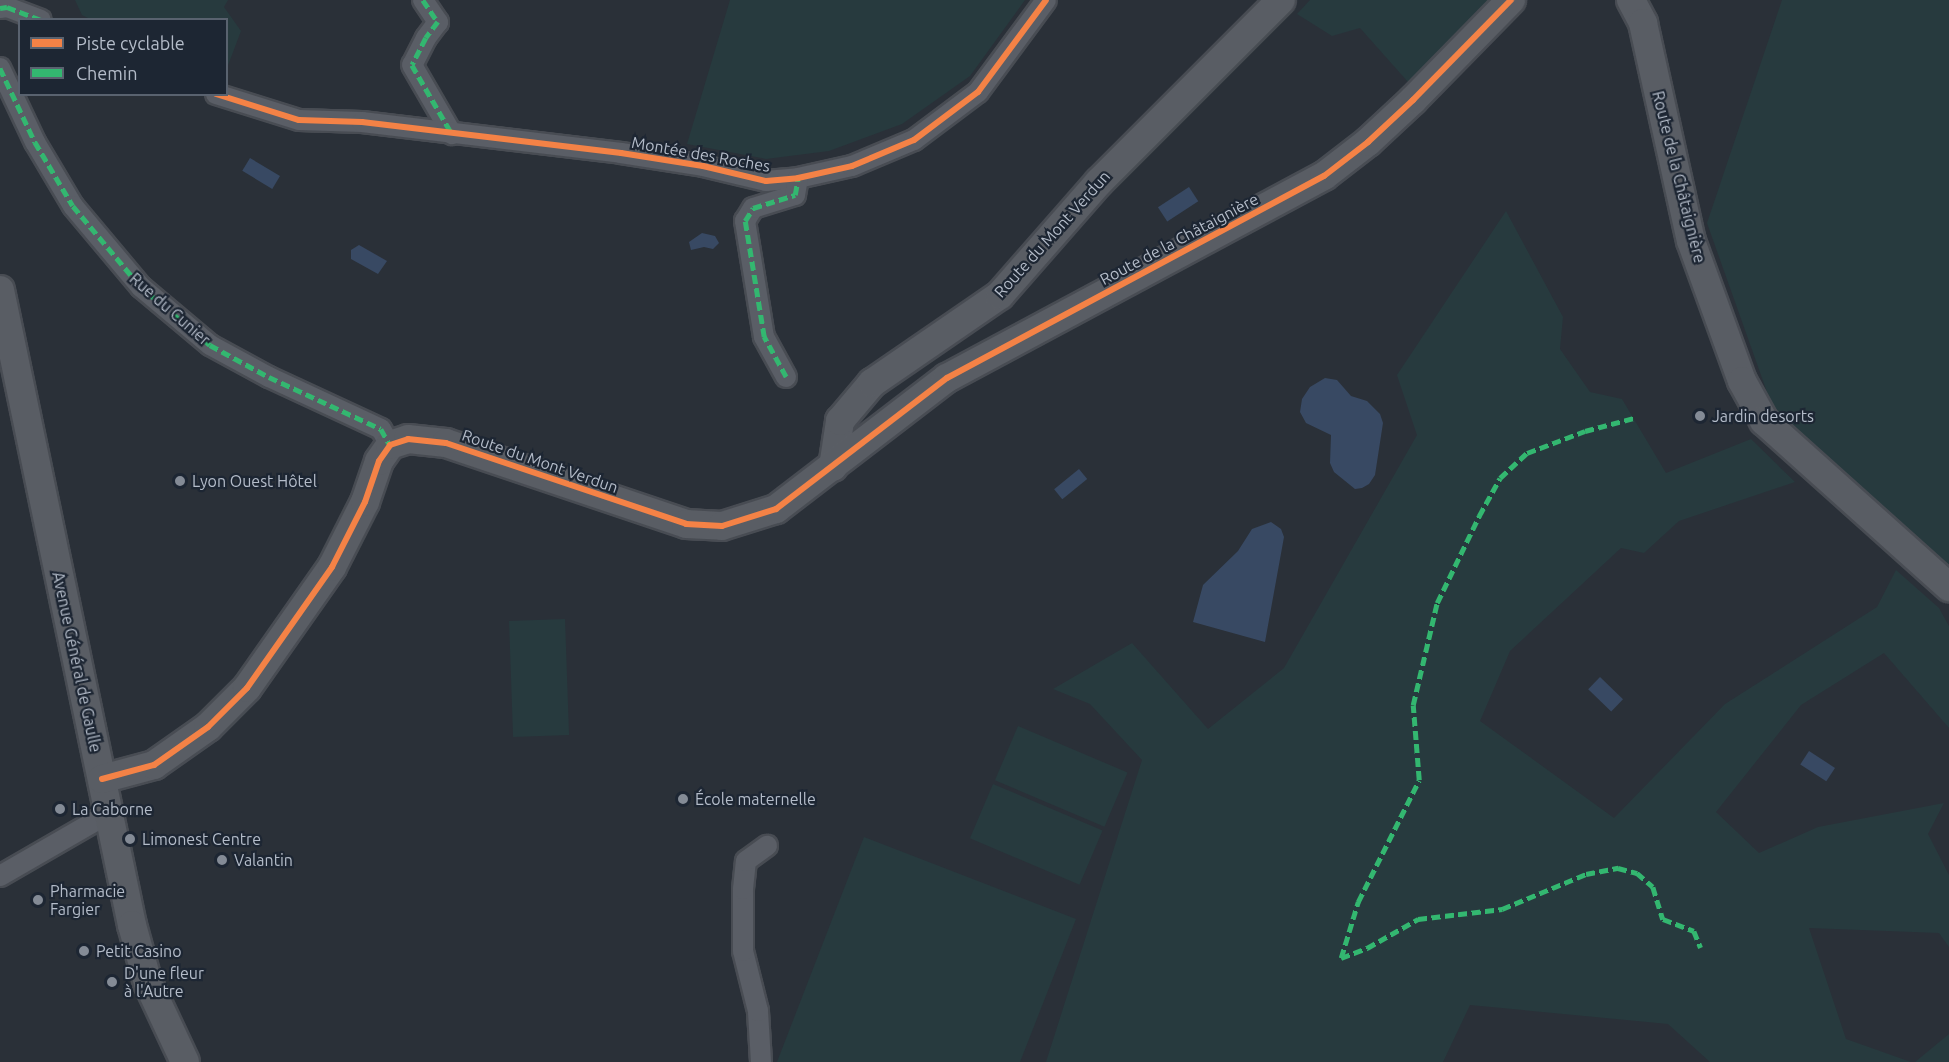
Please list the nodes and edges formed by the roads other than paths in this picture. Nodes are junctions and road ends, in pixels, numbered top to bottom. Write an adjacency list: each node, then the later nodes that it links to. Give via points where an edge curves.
1 (423, 0): 10 (street, via 438,22 412,65)
2 (1046, 0): 11 (street, Montée des Roches, via 978,92 914,140 852,166)
3 (1281, 0): 15 (street, Route du Mont Verdun, via 1099,182 1000,295 872,384 840,421)
4 (1511, 0): 15 (street, Route de la Châtaignière, via 1413,100 1324,176 947,378)
5 (1631, 0): 16 (street, Route de la Châtaignière, via 1643,23 1691,240 1742,381 1764,421)
6 (0, 8): 7 (street)
7 (37, 18)
8 (0, 68): 14 (street, Rue du Cunier, via 35,142 73,206 141,287 210,345 381,429)
9 (222, 96): 10 (street, Montée des Roches, via 299,120 362,122)
10 (452, 134): 11 (street, Montée des Roches, via 703,166 766,181)
11 (798, 178): 13 (street, via 795,195 753,208 745,221 764,338)
12 (0, 290): 17 (street, Avenue Général de Gaulle)
13 (786, 376)
14 (390, 445): 15 (street, Route du Mont Verdun, via 408,439 446,443 686,524 722,526 776,509); 17 (street, via 379,461 365,502 332,567 247,688 208,727 154,765)
15 (833, 466)
16 (1949, 587)
17 (102, 779): 18 (street, Avenue Général de Gaulle)
18 (110, 813): 20 (street); 21 (street, Avenue Général de Gaulle, via 129,916 148,983)
19 (767, 846): 22 (street, via 746,861 743,889 743,951 758,1011)
20 (0, 876)
21 (186, 1062)
22 (761, 1062)

